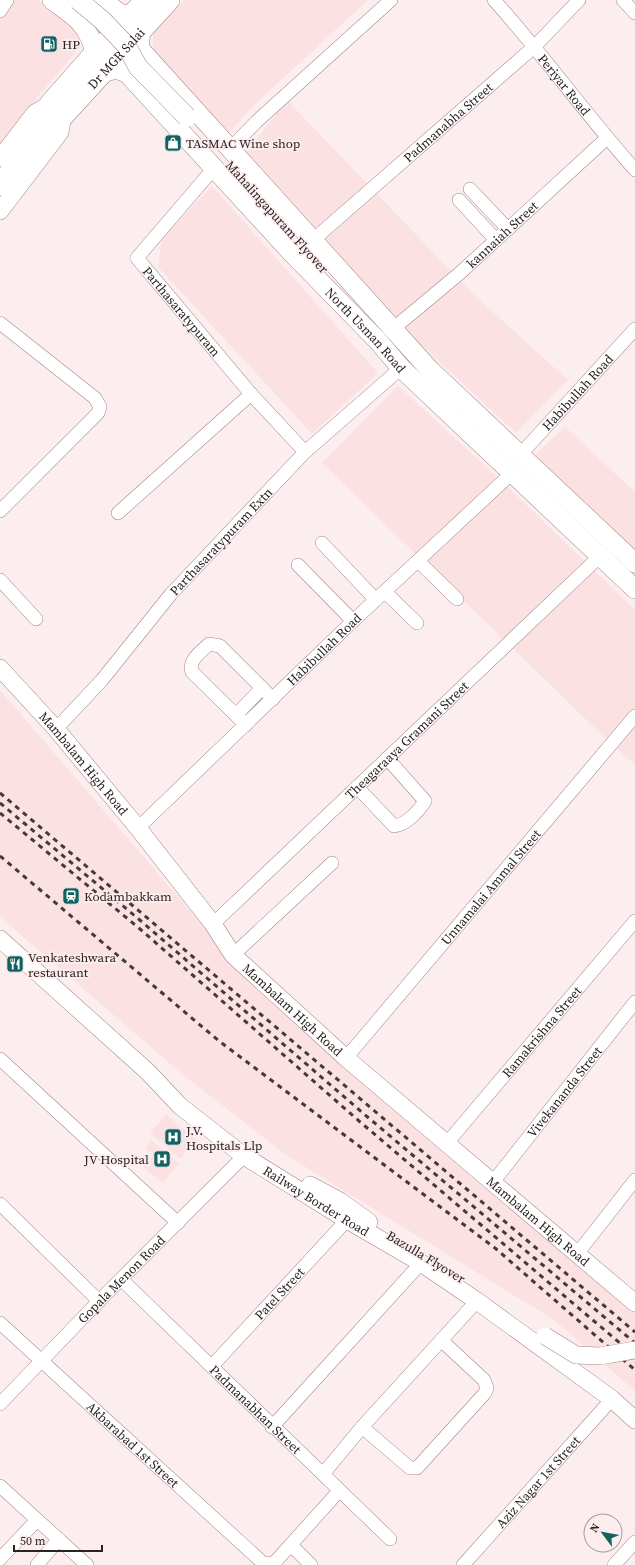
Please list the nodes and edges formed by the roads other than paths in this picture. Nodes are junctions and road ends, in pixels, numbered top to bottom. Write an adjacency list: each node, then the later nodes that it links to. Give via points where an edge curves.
1 (7, 0): 11 (street)
2 (52, 0): 15 (main road, via 77,18 91,36)
3 (78, 0): 34 (main road, Mahalingapuram Flyover, bridge, via 126,45 138,67)
4 (101, 0): 13 (main road)
5 (146, 0): 13 (main road, Dr MGR Salai)
6 (169, 0): 13 (main road, Dr MGR Salai)
7 (391, 0): 21 (street, via 256,122)
8 (494, 0): 14 (street, Periyar Road)
9 (579, 0): 14 (street, Padmanabha Street)
10 (624, 0): 12 (street)
11 (0, 11)
12 (635, 12)
13 (136, 23): 15 (main road, Dr MGR Salai); 16 (main road, Dr MGR Salai); 17 (main road, North Usman Road, via 139,48)
14 (535, 46): 20 (street, Periyar Road); 30 (street, Padmanabha Street)
15 (95, 53): 19 (main road, Dr MGR Salai)
16 (105, 72): 18 (main road, North Usman Road, via 116,69 126,73); 19 (main road, Dr MGR Salai)
17 (165, 77): 18 (main road); 21 (main road, North Usman Road)
18 (146, 94): 23 (main road, North Usman Road)
19 (52, 118): 22 (street, via 35,113); 25 (main road); 28 (street, via 60,132)
20 (607, 138): 24 (street, Periyar Road); 29 (street, kannaiah Street)
21 (230, 149): 30 (main road, North Usman Road)
22 (0, 158)
23 (214, 168): 34 (main road, North Usman Road, via 290,251); 36 (street, Parthasaratypuram, via 137,258)
24 (635, 170)
25 (0, 185)
26 (470, 189): 29 (street)
27 (456, 203): 31 (street)
28 (0, 211)
29 (508, 229): 31 (street, kannaiah Street)
30 (313, 240): 34 (main road, North Usman Road)
31 (492, 243): 34 (street, kannaiah Street)
32 (0, 323): 40 (street, via 95,398 100,407)
33 (635, 329): 38 (street, Habibullah Road)
34 (384, 332): 35 (main road, North Usman Road); 38 (main road, North Usman Road, via 431,371)
35 (401, 368): 37 (street, Parthasaratypuram Extn); 39 (main road, North Usman Road)
36 (251, 394): 37 (street, Parthasaratypuram); 41 (street)
37 (305, 452): 60 (street, Parthasaratypuram Extn, via 171,594 102,680)
38 (520, 455): 45 (main road, North Usman Road)
39 (512, 473): 43 (main road, North Usman Road); 44 (street, Habibullah Road)
40 (0, 511)
41 (118, 513)
42 (322, 543): 49 (street)
43 (599, 557): 48 (main road, North Usman Road); 61 (street, Theagaraaya Gramani Street)
44 (418, 561): 49 (street, Habibullah Road); 50 (street)
45 (635, 563)
46 (298, 565): 52 (street)
47 (0, 580): 51 (street)
48 (635, 589)
49 (380, 596): 52 (street, Habibullah Road); 53 (street)
50 (457, 599)
51 (36, 619)
52 (353, 621): 56 (street, Habibullah Road)
53 (416, 623)
54 (0, 668): 60 (street, Mambalam High Road)
55 (262, 688): 56 (street); 57 (street); 57 (street, via 220,646 209,644 192,661 192,672)
56 (273, 699): 59 (street, Habibullah Road)
57 (236, 715): 59 (street)
58 (635, 716): 70 (street, Unnamalai Ammal Street)
59 (246, 725): 63 (street, Habibullah Road)
60 (56, 729): 63 (street, Mambalam High Road)
61 (388, 758): 62 (street, Theagaraaya Gramani Street); 62 (street, via 425,801 406,822 394,826)
62 (357, 787): 65 (street, Theagaraaya Gramani Street)
63 (138, 828): 65 (street, Mambalam High Road)
64 (332, 863): 68 (street)
65 (213, 924): 68 (street, Mambalam High Road)
66 (634, 924): 73 (street, Ramakrishna Street)
67 (0, 939): 72 (street, Railway Border Road)
68 (233, 955): 70 (street, Mambalam High Road)
69 (635, 1002): 76 (street, Vivekananda Street)
70 (346, 1058): 73 (street, Mambalam High Road)
71 (0, 1059): 79 (street)
72 (148, 1072): 74 (street, Railway Border Road, via 180,1106); 88 (street, Bazulla Flyover, bridge, via 271,1163 340,1201 461,1277 576,1355 600,1356)
73 (447, 1143): 76 (street, Mambalam High Road)
74 (244, 1156): 78 (street, Railway Border Road); 79 (street, Gopala Menon Road)
75 (635, 1180): 80 (street)
76 (493, 1182): 80 (street, Mambalam High Road)
77 (0, 1204): 83 (street)
78 (347, 1220): 81 (street, Railway Border Road); 90 (street, Patel Street)
79 (178, 1223): 82 (street, Gopala Menon Road)
80 (577, 1254): 85 (street, Mambalam High Road)
81 (421, 1263): 84 (street, Railway Border Road); 94 (street)
82 (122, 1280): 83 (street, Gopala Menon Road); 90 (street, Padmanabhan Street)
83 (99, 1300): 89 (street, Gopala Menon Road)
84 (478, 1301): 87 (street); 91 (street, Railway Border Road)
85 (635, 1304)
86 (0, 1322): 89 (street, Akbarabad 1st Street)
87 (441, 1340): 95 (street); 95 (street, via 484,1380 487,1384 485,1394 417,1468 413,1469)
88 (635, 1350)
89 (41, 1362): 92 (street, Gopala Menon Road); 105 (street, Akbarabad 1st Street, via 259,1560)
90 (212, 1366): 94 (street, Padmanabhan Street)
91 (612, 1399): 93 (street, Railway Border Road); 109 (street, Aziz Nagar 1st Street)
92 (0, 1404)
93 (635, 1420)
94 (272, 1427): 96 (street, Padmanabhan Street)
95 (362, 1427): 96 (street)
96 (323, 1474): 98 (street, Padmanabhan Street)
97 (0, 1486): 99 (street)
98 (339, 1491): 100 (street, Padmanabhan Street); 103 (street)
99 (37, 1520): 101 (street); 104 (street)
100 (390, 1538)
101 (59, 1539): 106 (street); 107 (street)
102 (635, 1542): 110 (street)
103 (291, 1545): 105 (street, via 276,1562); 108 (street)
104 (0, 1559)
105 (267, 1564)
106 (37, 1565)
107 (86, 1565)
108 (311, 1565)
109 (463, 1565)
110 (614, 1565)

